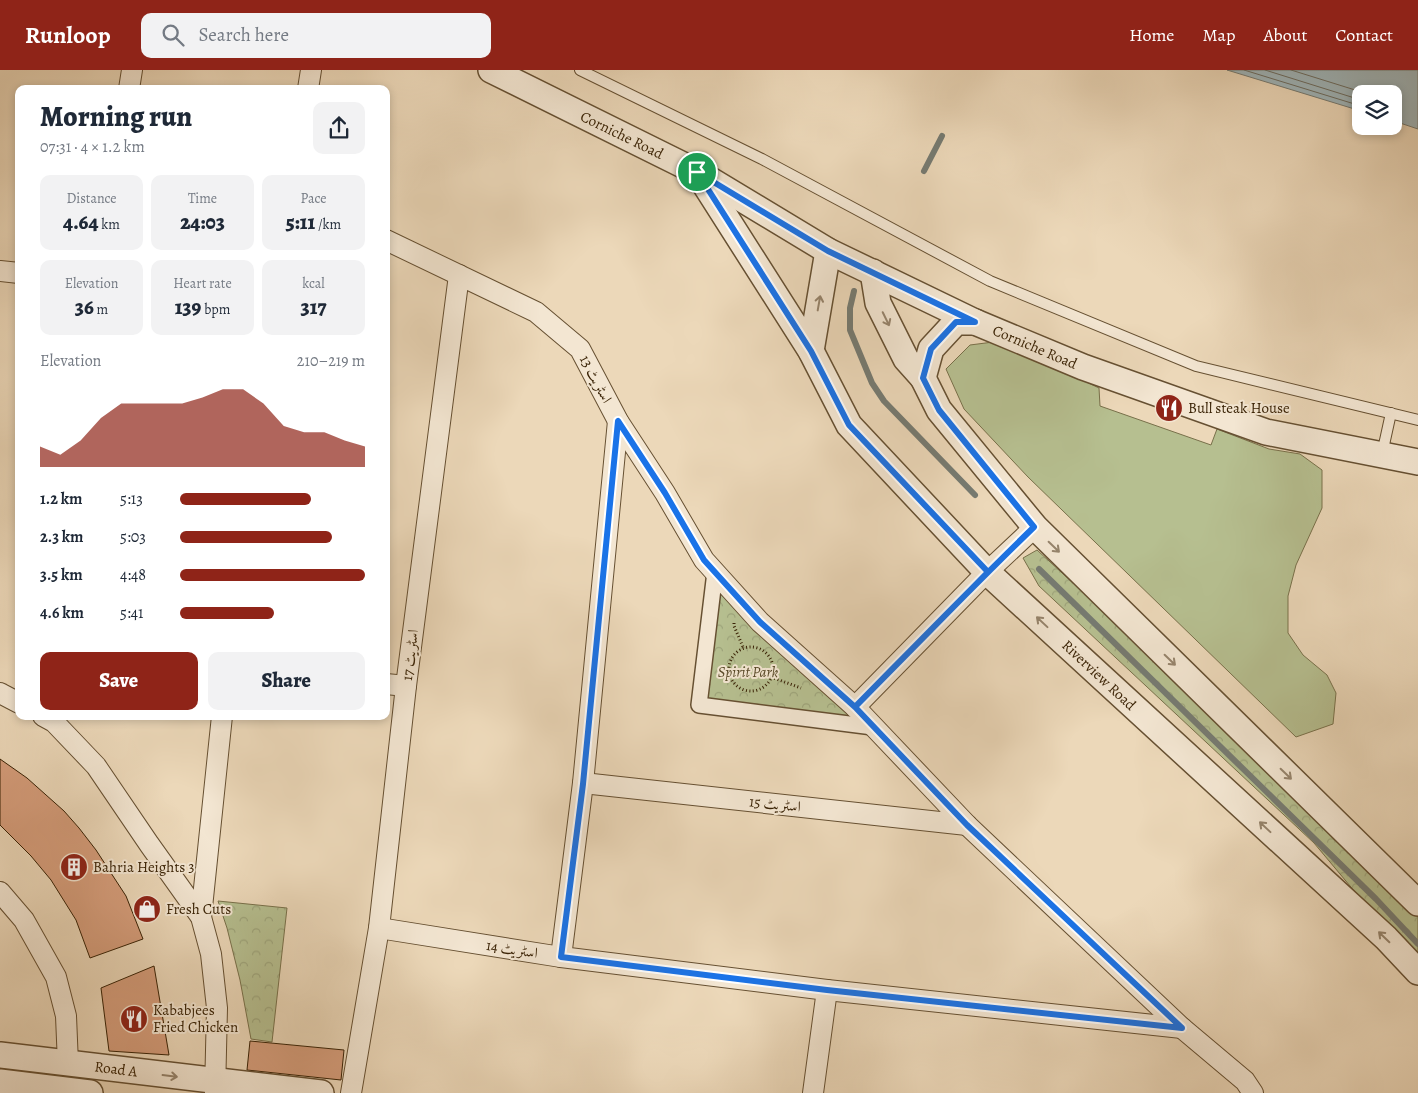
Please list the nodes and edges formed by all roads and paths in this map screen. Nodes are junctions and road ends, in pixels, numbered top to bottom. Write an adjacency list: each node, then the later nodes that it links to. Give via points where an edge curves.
1 (132, 70): 5 (street)
2 (310, 70): 6 (street)
3 (491, 70): 7 (street, Corniche Road)
4 (580, 70): 17 (lane, via 762,159 990,282 1196,366)
5 (130, 85)
6 (308, 85)
7 (697, 172): 9 (street, Corniche Road); 15 (street, Riverview Road)
8 (390, 242): 13 (street, اسٹریٹ 13)
9 (828, 251): 11 (street, Corniche Road); 15 (street, one-way to 9)
10 (0, 271): 12 (street)
11 (873, 272): 14 (street, Corniche Road); 16 (street, one-way to 16, via 878,303 906,359)
12 (15, 273)
13 (459, 275): 19 (street, اسٹریٹ 13, via 536,312 580,349); 28 (street, اسٹریٹ 17)
14 (975, 322): 16 (street, via 956,322 931,349); 20 (street, Corniche Road, via 1083,367 1266,432)
15 (811, 351): 24 (street, Riverview Road, via 849,425)
16 (923, 378): 22 (street, via 939,410)
17 (1391, 413): 18 (lane); 20 (lane)
18 (1418, 420)
19 (618, 421): 23 (street, اسٹریٹ 13); 35 (street)
20 (1382, 455): 21 (street, Corniche Road)
21 (1418, 462)
22 (1034, 527): 24 (street); 38 (street, one-way to 38)
23 (714, 572): 25 (street); 31 (street, اسٹریٹ 13, via 760,622)
24 (988, 572): 31 (street); 42 (street, Riverview Road, one-way to 24, via 1386,938)
25 (710, 612): 26 (path, via 734,617 734,626); 34 (street, via 699,704)
26 (743, 647): 26 (path, via 758,647 765,651 772,663 773,670 767,684 754,691 734,684 728,670 732,656)
27 (390, 684): 28 (street)
28 (406, 686): 40 (street, اسٹریٹ 17)
29 (0, 693): 30 (street)
30 (15, 701)
31 (855, 707): 34 (street, اسٹریٹ 13)
32 (52, 720): 39 (street, via 96,766)
33 (222, 720): 39 (street)
34 (873, 727): 36 (street, اسٹریٹ 13)
35 (583, 784): 36 (street, اسٹریٹ 15); 41 (street)
36 (967, 825): 44 (street, اسٹریٹ 13)
37 (0, 892): 46 (street, via 24,920 56,977 66,1016)
38 (1418, 903)
39 (202, 917): 48 (street, via 211,954 217,1008)
40 (379, 928): 41 (street, اسٹریٹ 14); 52 (street, اسٹریٹ 17)
41 (561, 957): 43 (street, اسٹریٹ 14)
42 (1418, 972)
43 (827, 990): 44 (street, اسٹریٹ 14); 53 (street)
44 (1182, 1028): 54 (street, اسٹریٹ 13, via 1245,1081)
45 (0, 1055): 46 (street, Road A)
46 (68, 1064): 48 (street, Road A, one-way to 48)
47 (0, 1082): 49 (street, Road A)
48 (215, 1087): 51 (street, Road A)
49 (31, 1089): 50 (street, Road A)
50 (90, 1093)
51 (321, 1093)
52 (351, 1093)
53 (813, 1093)
54 (1253, 1093)

